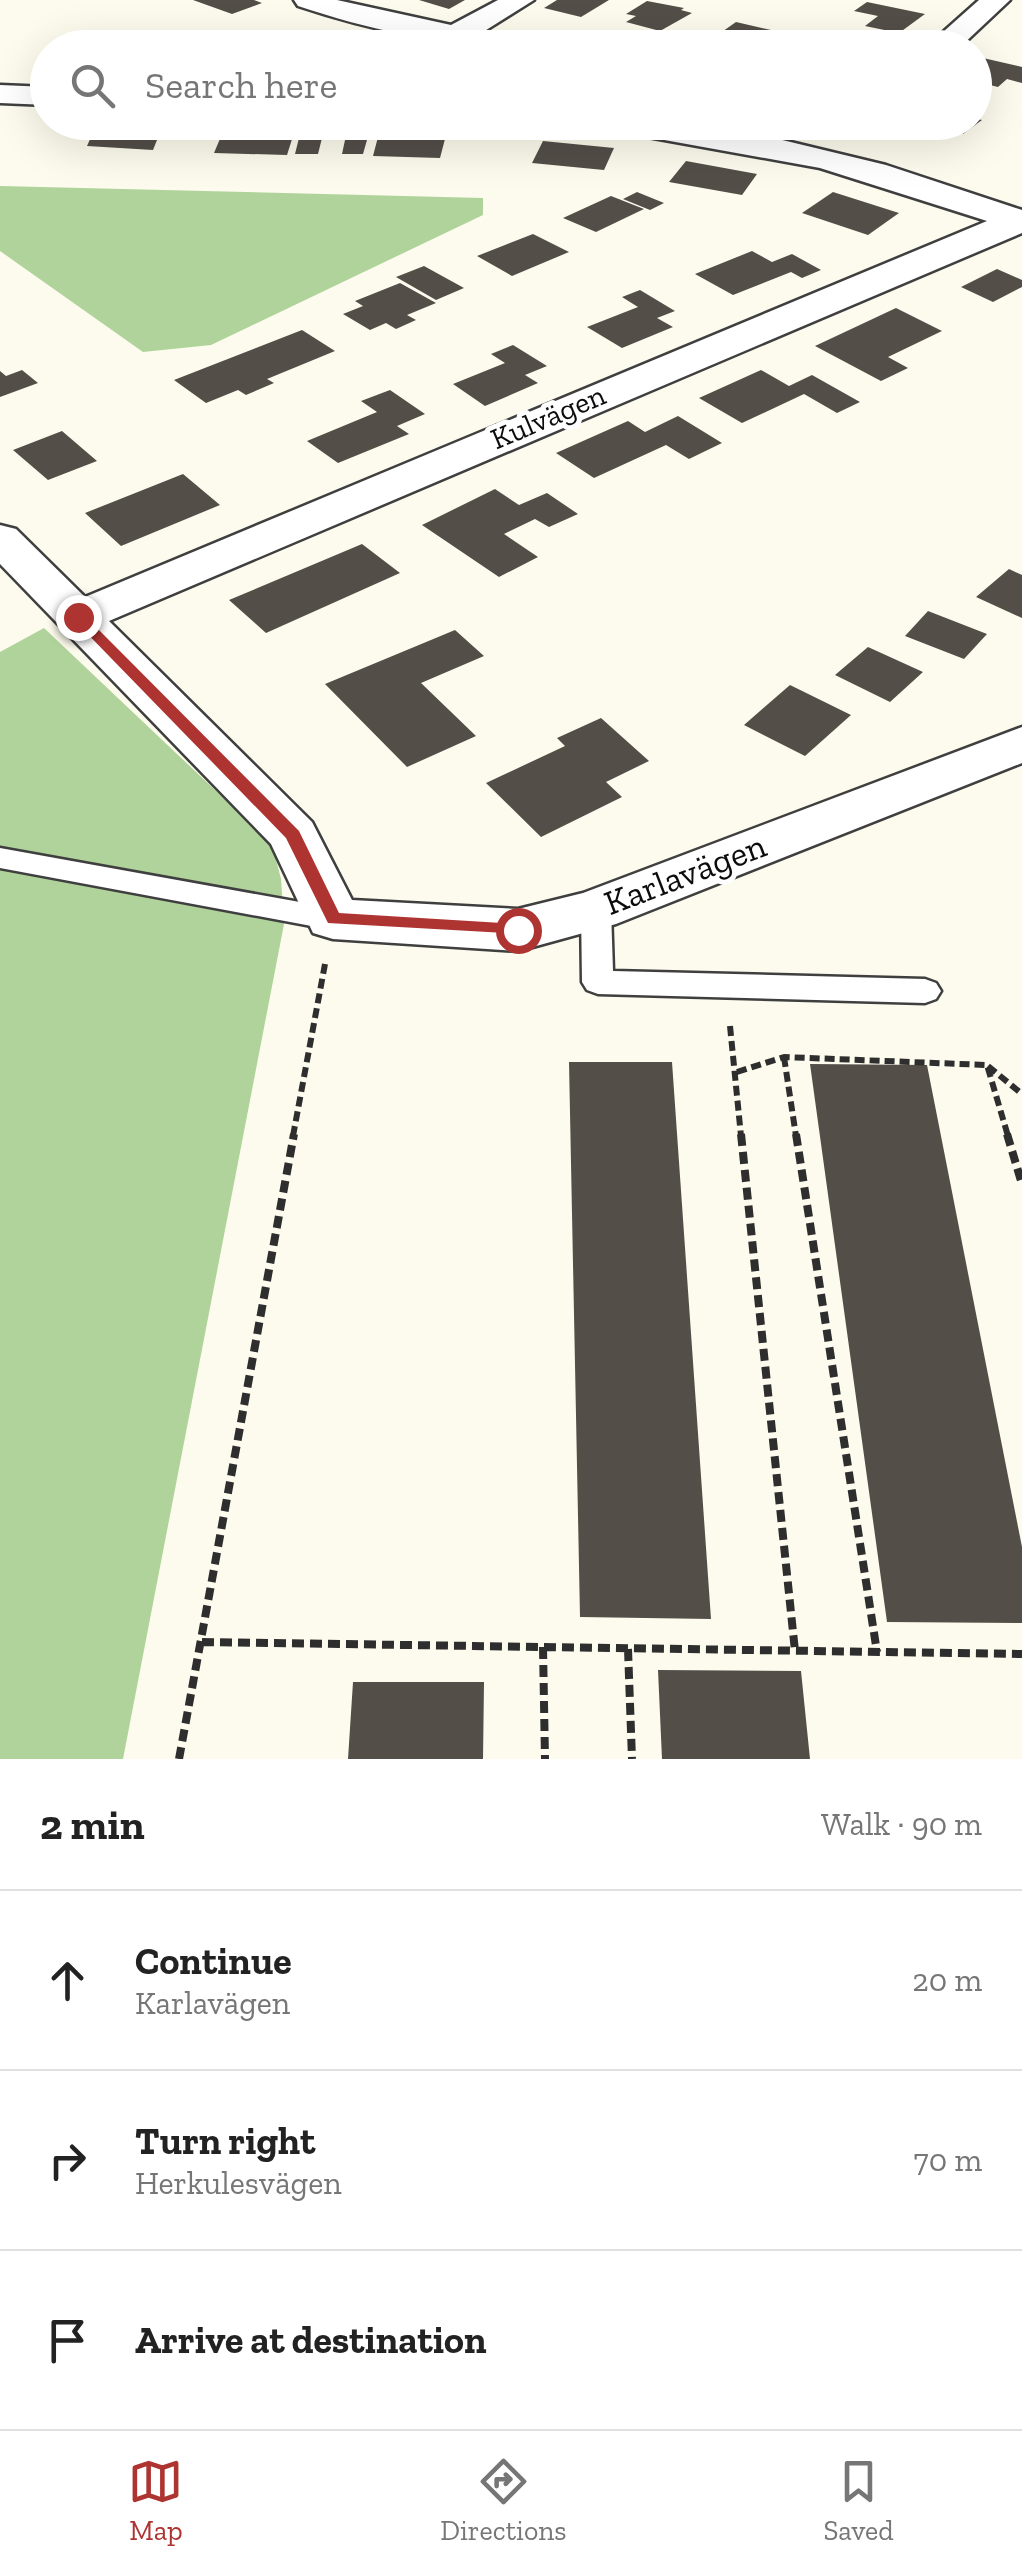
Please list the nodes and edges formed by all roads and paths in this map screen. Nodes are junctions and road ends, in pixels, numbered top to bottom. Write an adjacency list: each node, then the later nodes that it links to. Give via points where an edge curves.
1 (308, 0): 4 (street)
2 (520, 0): 5 (street)
3 (996, 0): 6 (street)
4 (430, 30)
5 (465, 30)
6 (961, 30)
7 (0, 94): 8 (street)
8 (30, 95)
9 (790, 140): 10 (street, via 828,143)
10 (1021, 221): 12 (street, Kulvägen)
11 (0, 538): 12 (street)
12 (78, 617): 16 (street, via 293,835)
13 (1022, 744): 15 (street, Karlavägen)
14 (0, 858): 16 (lane)
15 (596, 910): 16 (street, Karlavägen, via 518,930); 17 (lane, via 598,982)
16 (334, 919): 24 (path)
17 (724, 987): 18 (lane); 21 (path)
18 (926, 992)
19 (784, 1057): 20 (path); 21 (path); 28 (path)
20 (987, 1065): 22 (path); 23 (path)
21 (737, 1072): 27 (path)
22 (1022, 1094)
23 (1022, 1184)
24 (202, 1642): 25 (path); 30 (path)
25 (543, 1647): 26 (path); 31 (path)
26 (628, 1648): 27 (path); 32 (path)
27 (795, 1651): 28 (path)
28 (877, 1652): 29 (path)
29 (1022, 1654)
30 (179, 1759)
31 (545, 1759)
32 (632, 1759)

